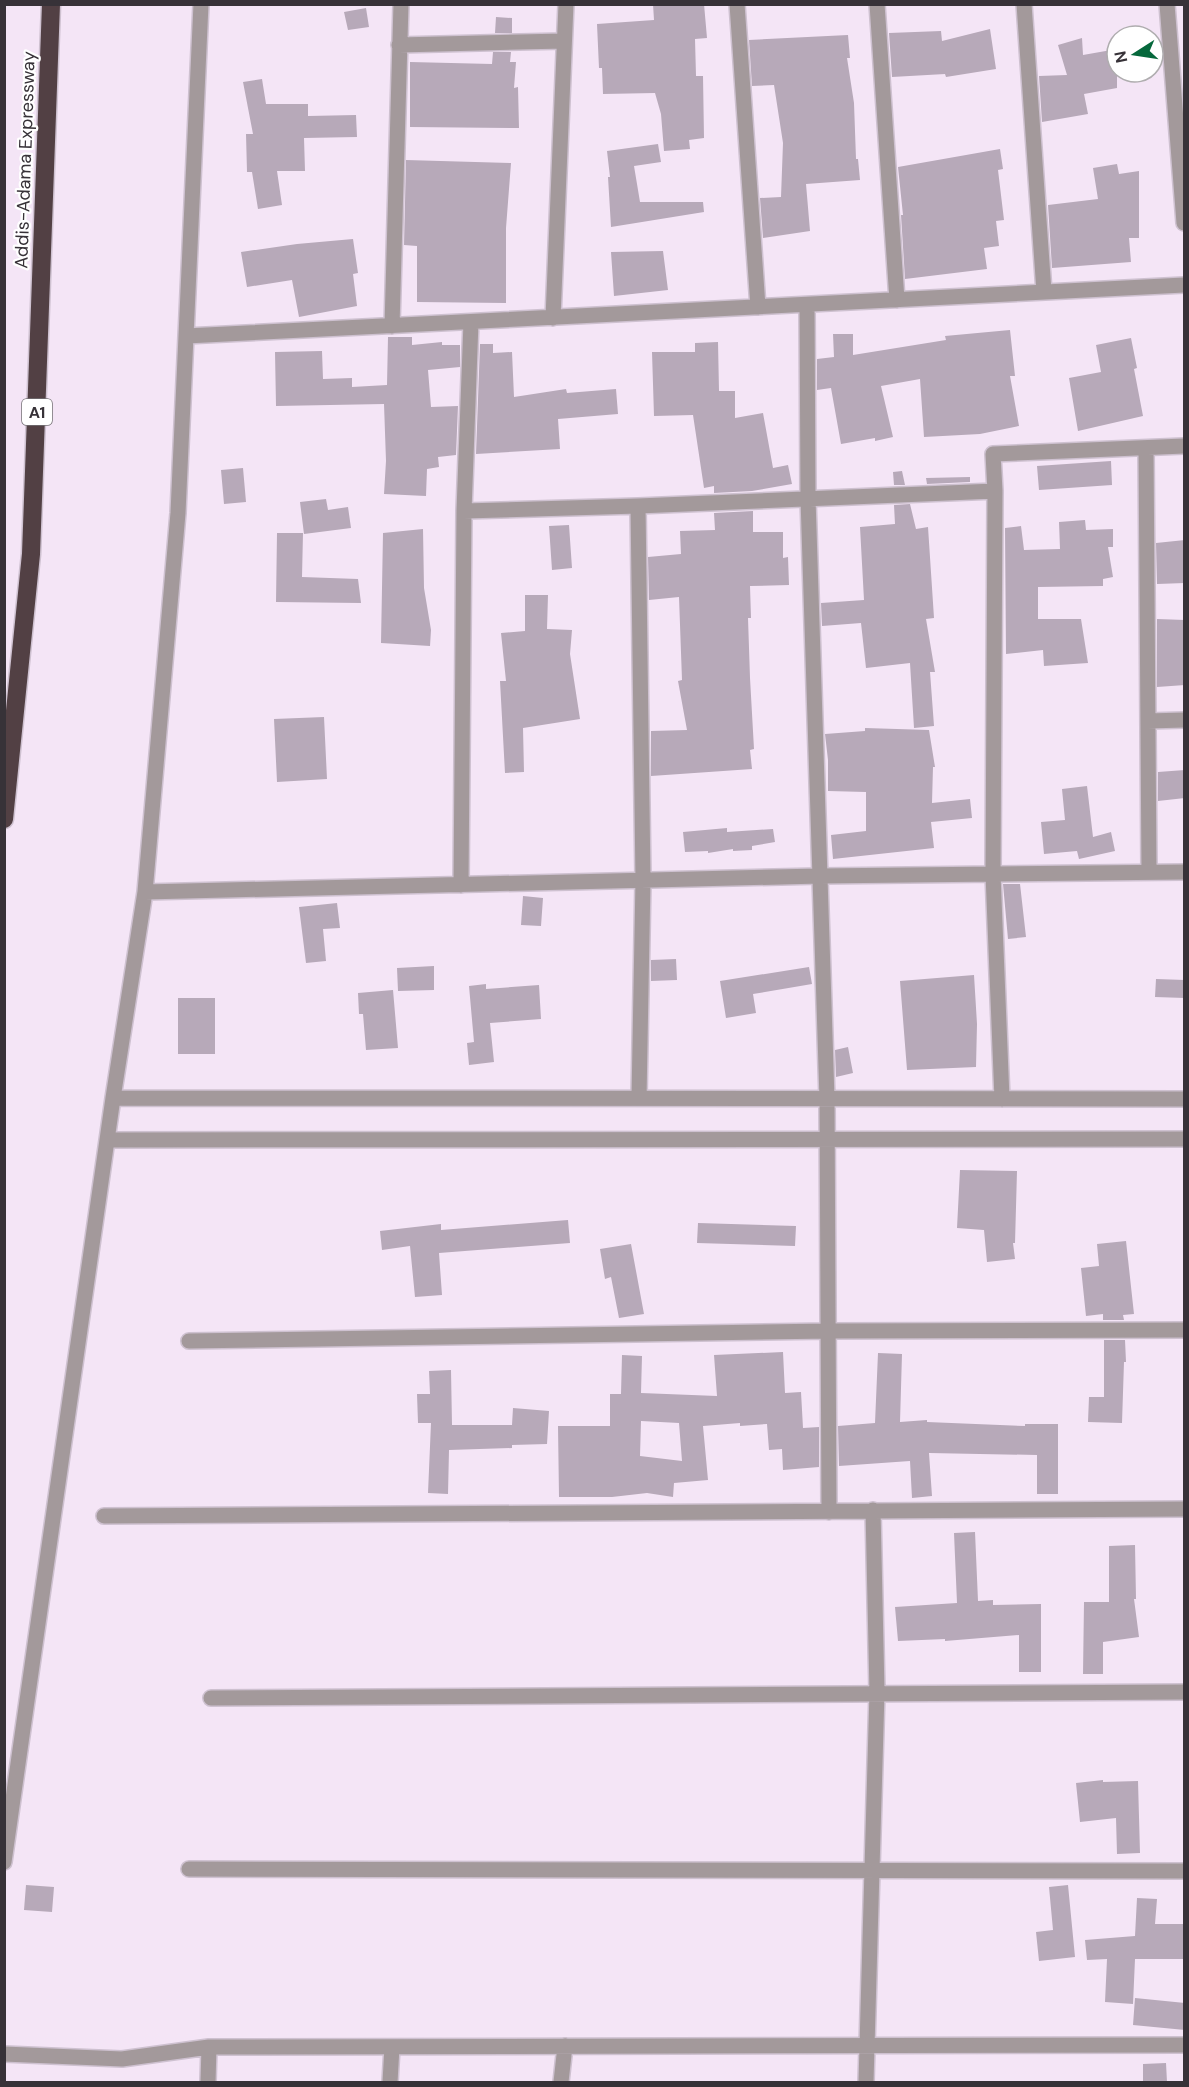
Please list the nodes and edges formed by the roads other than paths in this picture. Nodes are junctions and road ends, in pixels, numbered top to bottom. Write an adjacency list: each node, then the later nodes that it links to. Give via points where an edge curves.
1 (51, 4): 29 (highway, Addis-Adama Expressway / A1, via 31,554)
2 (201, 4): 20 (street)
3 (401, 4): 10 (street)
4 (566, 4): 9 (street)
5 (737, 4): 16 (street)
6 (877, 4): 14 (street)
7 (1024, 4): 13 (street)
8 (1167, 4): 11 (street)
9 (564, 41): 10 (street); 17 (street)
10 (399, 45): 19 (street)
11 (1185, 223)
12 (1185, 285): 13 (street)
13 (1044, 292): 14 (street)
14 (897, 300): 15 (street)
15 (807, 304): 16 (street); 24 (street)
16 (758, 307): 17 (street)
17 (553, 318): 18 (street)
18 (471, 322): 19 (street); 26 (street)
19 (392, 326): 20 (street)
20 (186, 336): 36 (street, via 178,513)
21 (1185, 446): 22 (street)
22 (1146, 448): 23 (street, via 993,454); 28 (street)
23 (995, 491): 24 (street); 32 (street)
24 (807, 498): 25 (street); 33 (street)
25 (638, 507): 26 (street); 34 (street)
26 (464, 511): 35 (street)
27 (1185, 720): 28 (street)
28 (1148, 721): 30 (street)
29 (4, 819)
30 (1149, 872): 31 (street); 32 (street)
31 (1185, 872)
32 (993, 874): 33 (street); 40 (street)
33 (820, 876): 34 (street); 39 (street)
34 (643, 880): 35 (street); 38 (street)
35 (461, 885): 36 (street)
36 (145, 892): 37 (street)
37 (113, 1098): 38 (street); 44 (street)
38 (639, 1098): 39 (street)
39 (827, 1099): 40 (street); 42 (street)
40 (1002, 1099): 41 (street)
41 (1185, 1099)
42 (828, 1139): 43 (street); 44 (street); 45 (street)
43 (1185, 1139)
44 (107, 1140): 55 (street)
45 (829, 1330): 46 (street); 47 (street); 50 (street)
46 (1185, 1330)
47 (189, 1341)
48 (1185, 1509): 49 (street)
49 (873, 1510): 50 (street); 52 (street)
50 (829, 1512): 51 (street)
51 (104, 1515)
52 (877, 1692): 53 (street); 54 (street); 58 (street)
53 (1185, 1692)
54 (211, 1698)
55 (4, 1862)
56 (189, 1869): 58 (street)
57 (1185, 1870): 58 (street)
58 (873, 1871): 59 (street)
59 (868, 2045): 60 (street); 61 (street); 68 (street)
60 (1185, 2045)
61 (565, 2046): 63 (street); 67 (street)
62 (209, 2047): 63 (street); 64 (street, via 122,2060); 65 (street)
63 (392, 2047): 66 (street)
64 (4, 2054)
65 (208, 2082)
66 (390, 2082)
67 (561, 2082)
68 (866, 2082)

